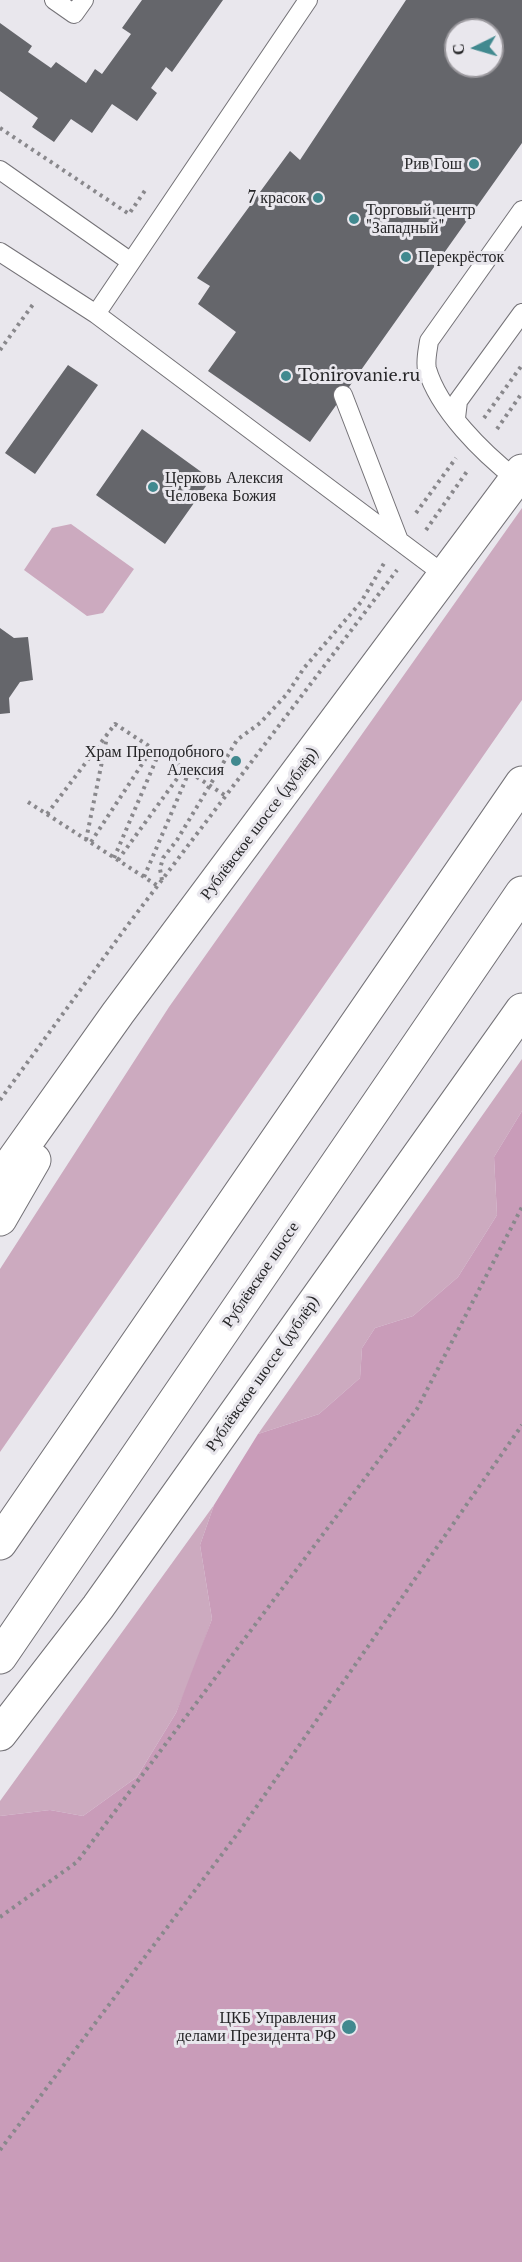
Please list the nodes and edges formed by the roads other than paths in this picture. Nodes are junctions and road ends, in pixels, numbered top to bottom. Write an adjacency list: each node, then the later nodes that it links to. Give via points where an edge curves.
1 (54, 0): 2 (lane, via 74,14)
2 (84, 0)
3 (308, 0): 7 (lane)
4 (0, 170): 7 (lane)
5 (522, 210): 11 (lane, via 429,341 426,366 437,392)
6 (0, 252): 9 (lane)
7 (131, 262): 9 (lane)
8 (522, 313): 11 (lane, via 458,401)
9 (96, 314): 13 (lane)
10 (343, 395): 13 (lane)
11 (456, 418): 12 (lane, via 476,444)
12 (519, 475): 14 (main road, Рублёвское шоссе (дублёр))
13 (398, 538): 14 (lane)
14 (446, 576): 18 (main road, Рублёвское шоссе (дублёр))
15 (522, 783): 21 (main road)
16 (522, 893): 22 (main road, Рублёвское шоссе)
17 (522, 1010): 23 (main road, Рублёвское шоссе (дублёр), via 98,1606)
18 (118, 1013): 19 (main road, Рублёвское шоссе (дублёр)); 20 (main road)
19 (0, 1179)
20 (0, 1219)
21 (0, 1543)
22 (0, 1657)
23 (0, 1734)

